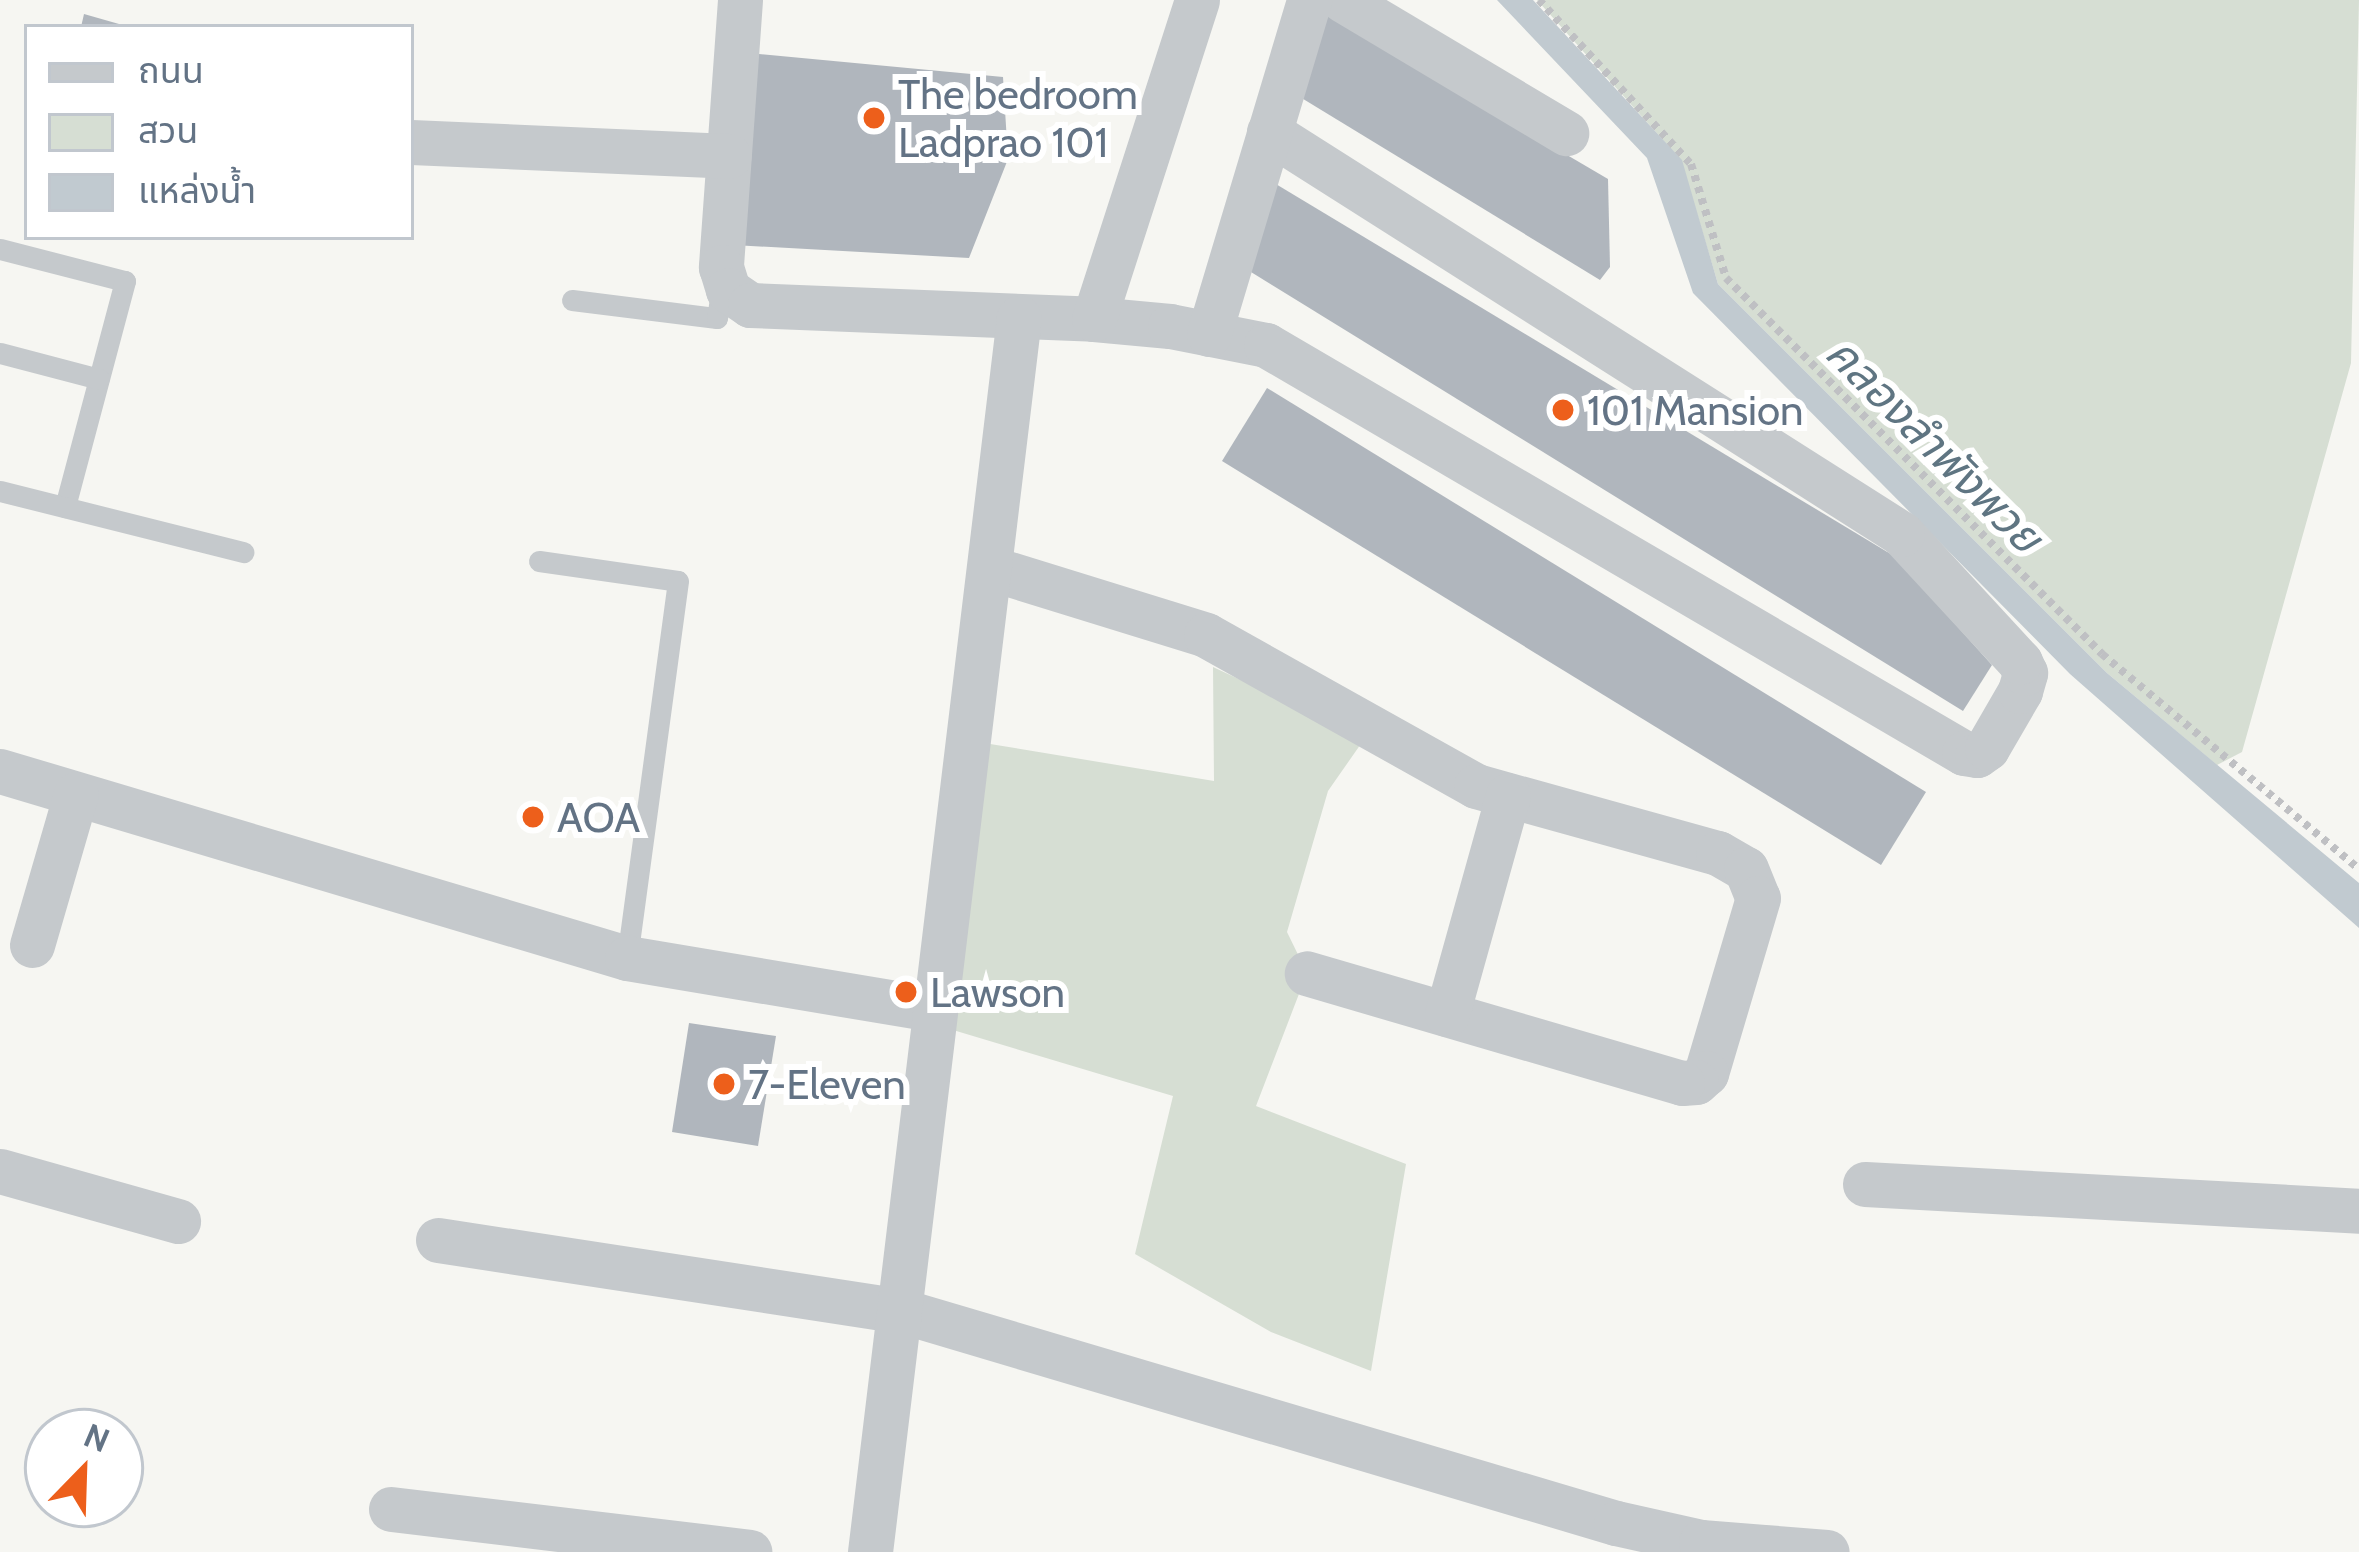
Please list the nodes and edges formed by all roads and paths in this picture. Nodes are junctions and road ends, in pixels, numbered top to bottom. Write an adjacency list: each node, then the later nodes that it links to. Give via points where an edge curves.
1 (740, 0): 9 (street)
2 (1196, 0): 14 (street)
3 (1309, 0): 6 (street)
4 (1343, 0): 7 (street)
5 (1539, 0): 26 (path, via 1691,164 1726,278 2102,654)
6 (1269, 132): 15 (street); 15 (street, via 1902,535 2020,662 2020,691 1987,748 1964,753 1266,345)
7 (1566, 133)
8 (414, 142): 9 (street)
9 (729, 156): 11 (street)
10 (0, 249): 17 (lane, via 125,281)
11 (723, 275): 12 (lane, via 717,318); 13 (street, via 728,290 750,305)
12 (572, 300)
13 (1019, 318): 14 (street); 22 (street)
14 (1094, 319): 15 (street)
15 (1209, 334)
16 (0, 353): 17 (lane)
17 (99, 379): 19 (lane)
18 (0, 491): 19 (lane)
19 (64, 507): 20 (lane)
20 (243, 552)
21 (538, 561): 28 (lane, via 678,581)
22 (990, 568): 25 (street, via 1206,635 1476,786); 30 (street)
23 (0, 771): 24 (street)
24 (76, 794): 27 (street); 28 (street)
25 (1508, 795): 31 (street); 31 (street, via 1718,853 1746,869 1757,898 1706,1073 1696,1082)
26 (2359, 869)
27 (32, 945)
28 (627, 958): 30 (street)
29 (1306, 973): 31 (street)
30 (933, 1009): 37 (street)
31 (1448, 1014)
32 (0, 1171): 35 (street)
33 (1865, 1184): 34 (street)
34 (2359, 1211)
35 (178, 1221)
36 (438, 1240): 37 (street)
37 (902, 1311): 39 (street); 41 (street)
38 (392, 1509): 40 (street)
39 (1612, 1538): 42 (street)
40 (749, 1552)
41 (870, 1552)
42 (1827, 1552)

